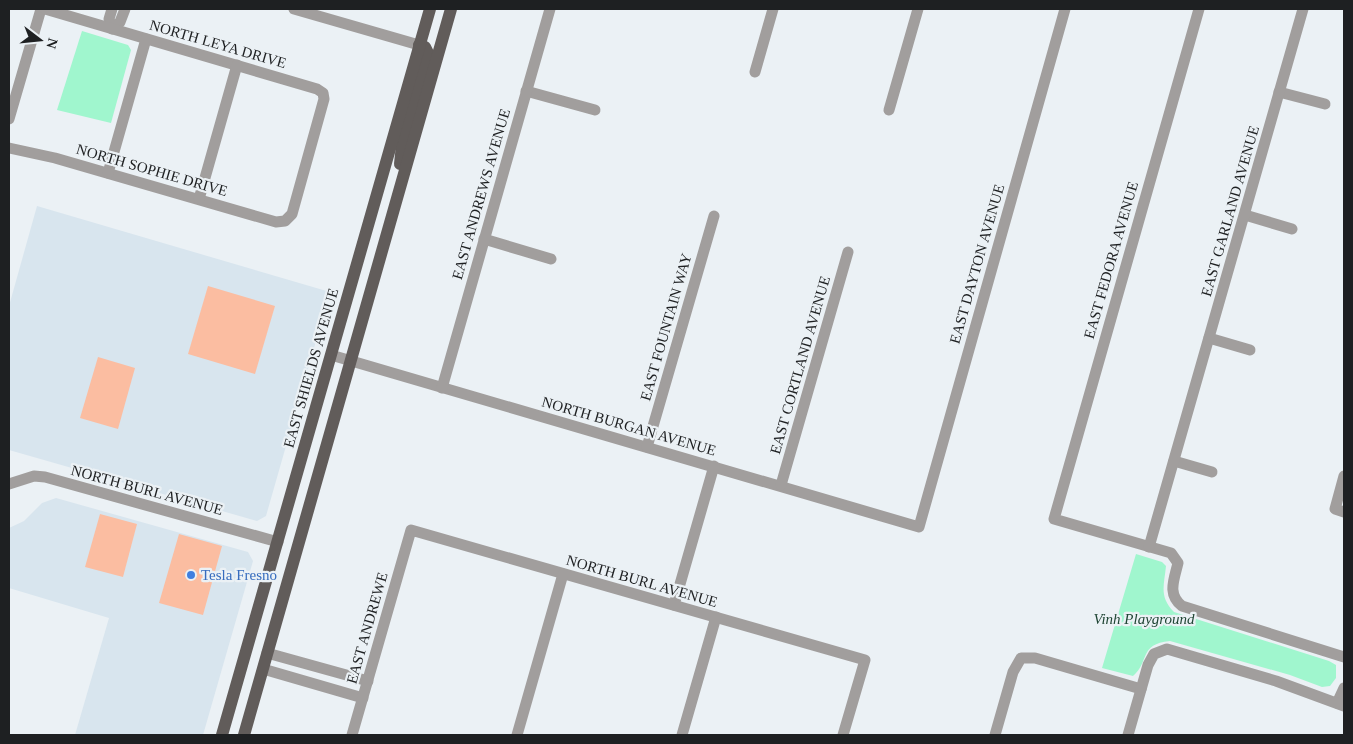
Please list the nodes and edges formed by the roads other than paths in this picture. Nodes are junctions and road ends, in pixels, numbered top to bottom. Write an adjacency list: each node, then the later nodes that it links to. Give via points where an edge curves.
1 (41, 9): 26 (street)
2 (45, 9): 15 (street, NORTH LEYA DRIVE)
3 (112, 9): 15 (street, via 109,19)
4 (124, 9): 15 (street, via 120,22)
5 (294, 9): 17 (street)
6 (430, 9): 17 (main road, EAST SHIELDS AVENUE)
7 (444, 9): 18 (main road)
8 (451, 9): 18 (main road)
9 (550, 9): 21 (street, EAST ANDREWS AVENUE)
10 (773, 9): 20 (street)
11 (918, 9): 25 (street)
12 (1065, 9): 51 (street, EAST DAYTON AVENUE)
13 (1199, 9): 54 (street, EAST FEDORA AVENUE, via 1054,519)
14 (1303, 9): 22 (street, EAST GARLAND AVENUE)
15 (112, 29): 16 (street, NORTH LEYA DRIVE)
16 (146, 39): 19 (street, NORTH LEYA DRIVE); 28 (street)
17 (419, 45): 29 (main road, via 428,53 402,145); 40 (main road, EAST SHIELDS AVENUE)
18 (440, 47): 29 (main road)
19 (237, 65): 30 (street); 33 (street, NORTH LEYA DRIVE, via 318,88 323,93 292,214)
20 (755, 72)
21 (526, 91): 24 (street); 35 (street, EAST ANDREWS AVENUE)
22 (1279, 92): 23 (street); 31 (street, EAST GARLAND AVENUE)
23 (1325, 104)
24 (595, 110)
25 (889, 110)
26 (9, 119)
27 (9, 148): 28 (street, NORTH SOPHIE DRIVE)
28 (108, 173): 30 (street, NORTH SOPHIE DRIVE)
29 (397, 196): 41 (main road)
30 (199, 199): 33 (street, NORTH SOPHIE DRIVE, via 276,222)
31 (1244, 215): 34 (street); 38 (street, EAST GARLAND AVENUE)
32 (714, 216): 43 (street, EAST FOUNTAIN WAY)
33 (285, 221)
34 (1292, 229)
35 (484, 240): 37 (street); 42 (street, EAST ANDREWS AVENUE)
36 (848, 252): 49 (street, EAST CORTLAND AVENUE)
37 (551, 259)
38 (1209, 338): 39 (street); 44 (street, EAST GARLAND AVENUE)
39 (1250, 350)
40 (331, 355): 41 (street, NORTH BURGAN AVENUE); 53 (main road, EAST SHIELDS AVENUE)
41 (351, 361): 42 (street, NORTH BURGAN AVENUE); 58 (main road)
42 (442, 388): 43 (street, NORTH BURGAN AVENUE)
43 (647, 447): 45 (street, NORTH BURGAN AVENUE)
44 (1174, 461): 46 (street); 54 (street, EAST GARLAND AVENUE)
45 (714, 466): 49 (street, NORTH BURGAN AVENUE); 56 (street)
46 (1212, 472)
47 (1344, 476): 50 (street)
48 (9, 484): 53 (street, NORTH BURL AVENUE, via 29,477 45,477)
49 (781, 485): 51 (street, NORTH BURGAN AVENUE)
50 (1340, 510)
51 (919, 527)
52 (411, 530): 55 (street, NORTH BURL AVENUE); 61 (street, EAST ANDREWE)
53 (278, 542): 66 (main road, EAST SHIELDS AVENUE)
54 (1149, 547): 59 (street, via 1171,553 1178,563 1172,588 1173,599 1182,606)
55 (563, 574): 56 (street, NORTH BURL AVENUE); 69 (street)
56 (674, 605): 57 (street, NORTH BURL AVENUE)
57 (716, 617): 70 (street); 71 (street, NORTH BURL AVENUE, via 865,660)
58 (268, 653): 60 (main road); 61 (street)
59 (1344, 656)
60 (263, 669): 64 (street); 67 (main road)
61 (368, 682): 64 (street, EAST ANDREWE)
62 (1344, 688): 65 (street)
63 (1141, 689): 65 (street, via 1154,654 1167,649 1276,681); 72 (street, via 1035,658 1022,658 1013,672); 73 (street)
64 (363, 698): 68 (street, EAST ANDREWE)
65 (1341, 705)
66 (222, 735)
67 (244, 735)
68 (352, 735)
69 (517, 735)
70 (682, 735)
71 (844, 735)
72 (995, 735)
73 (1128, 735)

